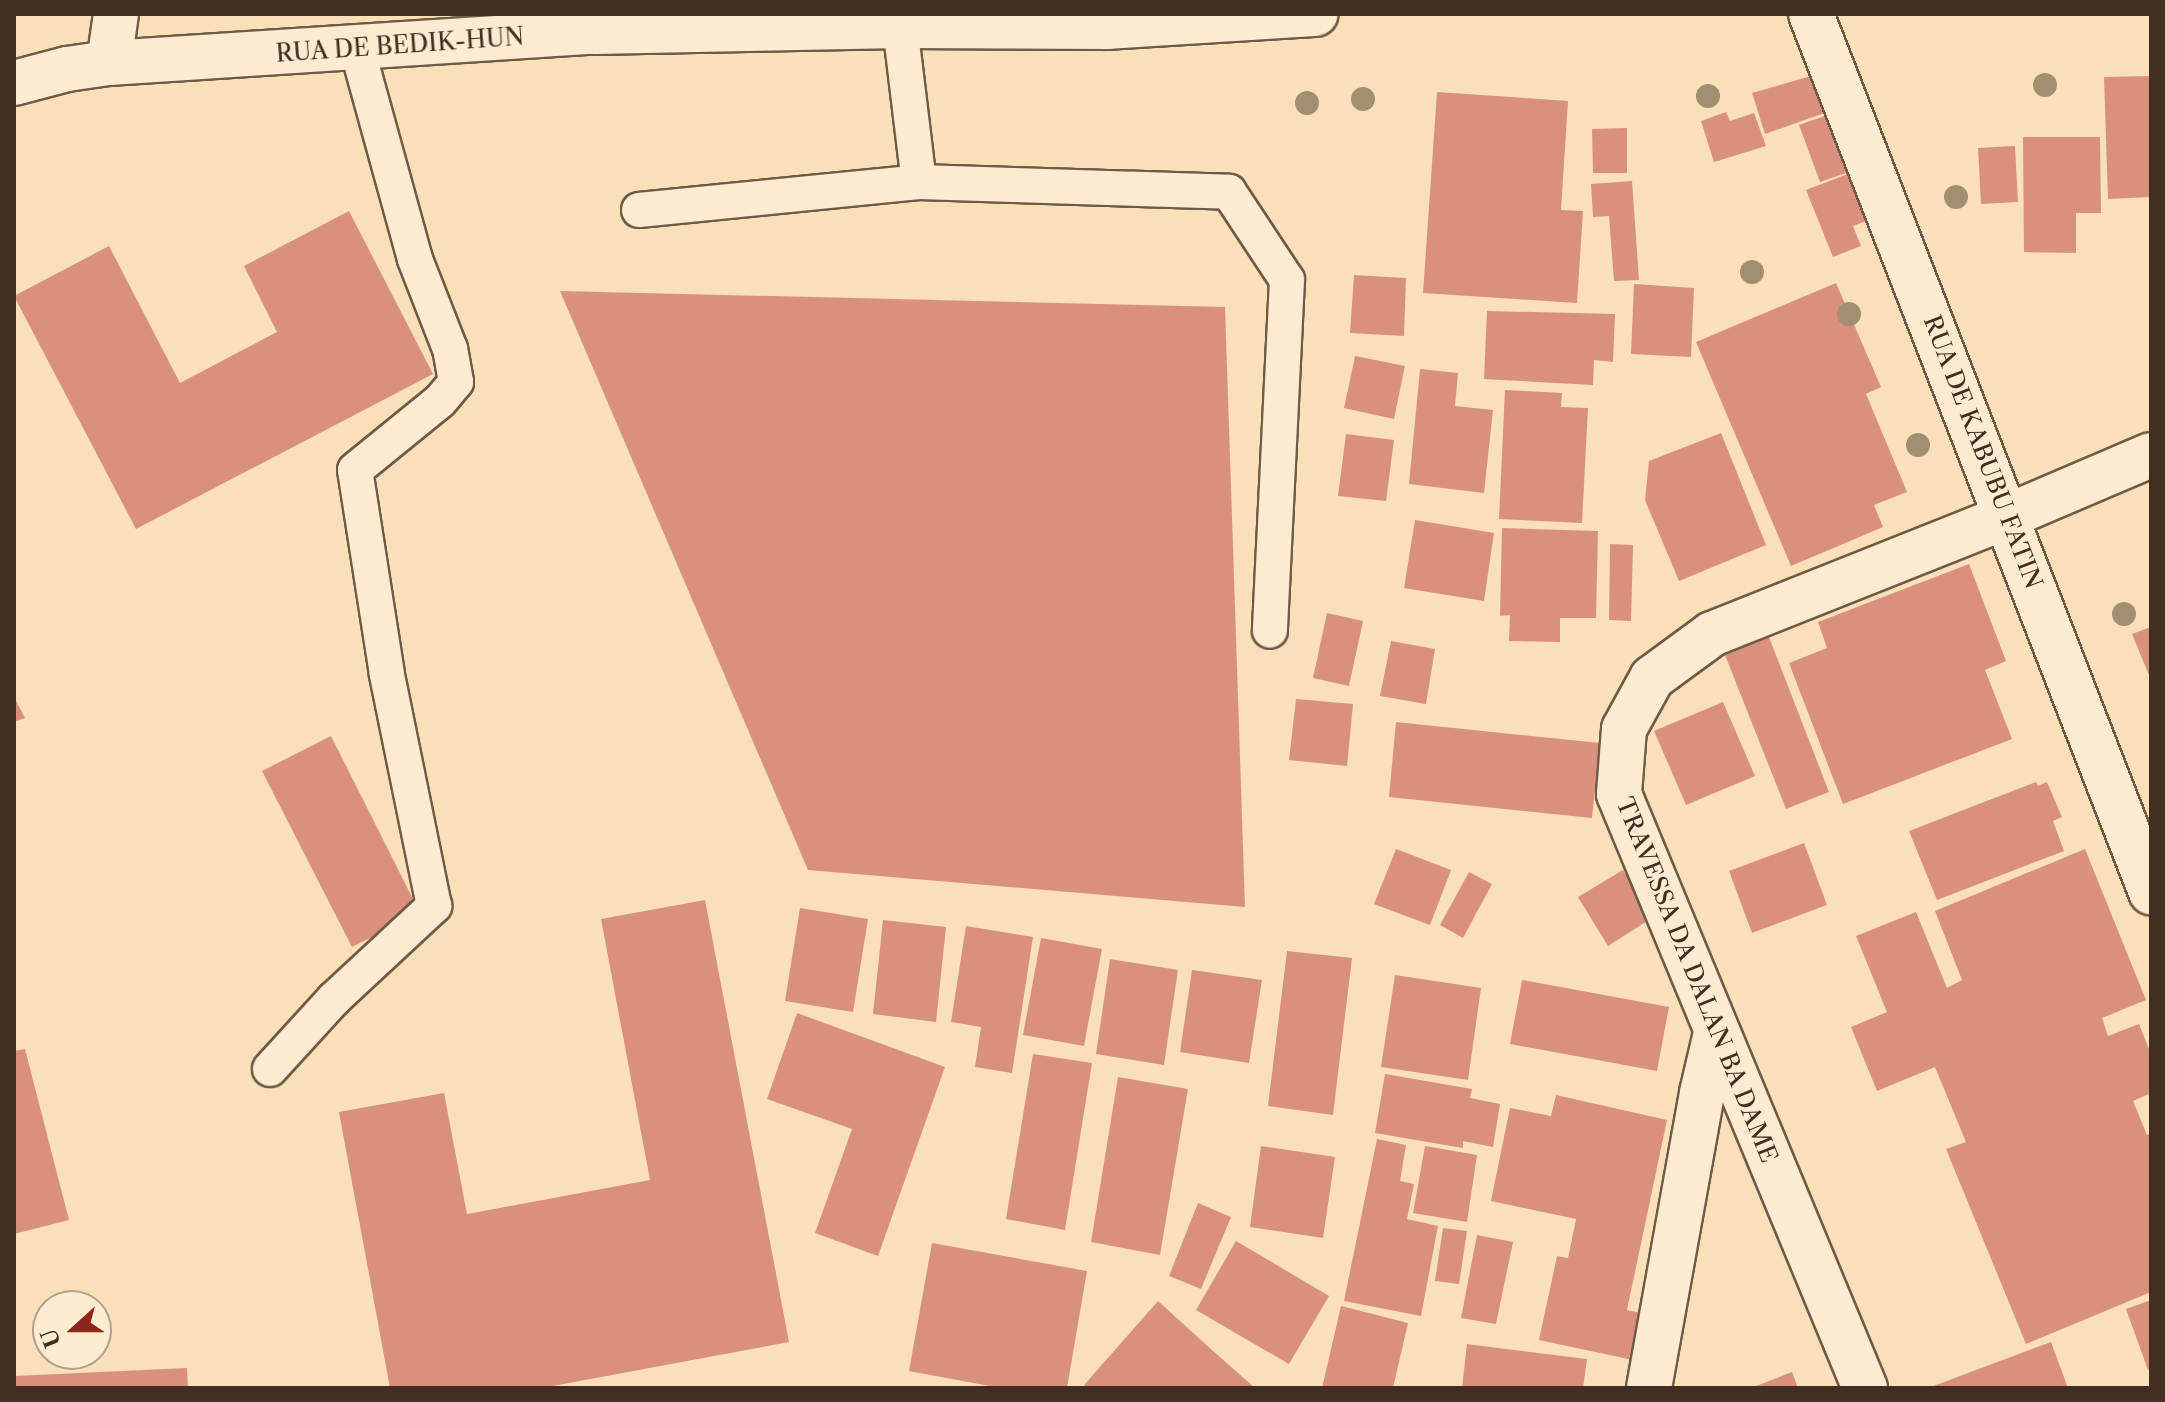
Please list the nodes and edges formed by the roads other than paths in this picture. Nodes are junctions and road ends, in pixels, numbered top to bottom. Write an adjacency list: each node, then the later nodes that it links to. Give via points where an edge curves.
1 (116, 14): 8 (street)
2 (1316, 14): 4 (street, RUA DE BEDIK-HUN)
3 (1811, 14): 13 (street, RUA DE KABUBU FATIN)
4 (1107, 21): 6 (street, RUA DE BEDIK-HUN)
5 (594, 23): 6 (street, RUA DE BEDIK-HUN); 7 (street, RUA DE BEDIK-HUN)
6 (900, 26): 10 (lane)
7 (357, 49): 8 (street, RUA DE BEDIK-HUN); 17 (lane, via 415,259 450,349 456,382 355,470 387,674 434,906 334,999)
8 (109, 63): 9 (street, RUA DE BEDIK-HUN)
9 (14, 83)
10 (919, 182): 11 (lane); 14 (lane, via 1229,192 1287,280)
11 (639, 210)
12 (2151, 455): 13 (street, TRAVESSA DA DALAN BA DAME)
13 (2008, 516): 15 (street, RUA DE KABUBU FATIN); 16 (street, TRAVESSA DA DALAN BA DAME, via 1712,634 1652,678 1624,729 1619,794)
14 (1270, 631)
15 (2151, 892)
16 (1716, 1033): 18 (street); 19 (street, TRAVESSA DA DALAN BA DAME)
17 (270, 1069)
18 (1649, 1388)
19 (1865, 1388)

